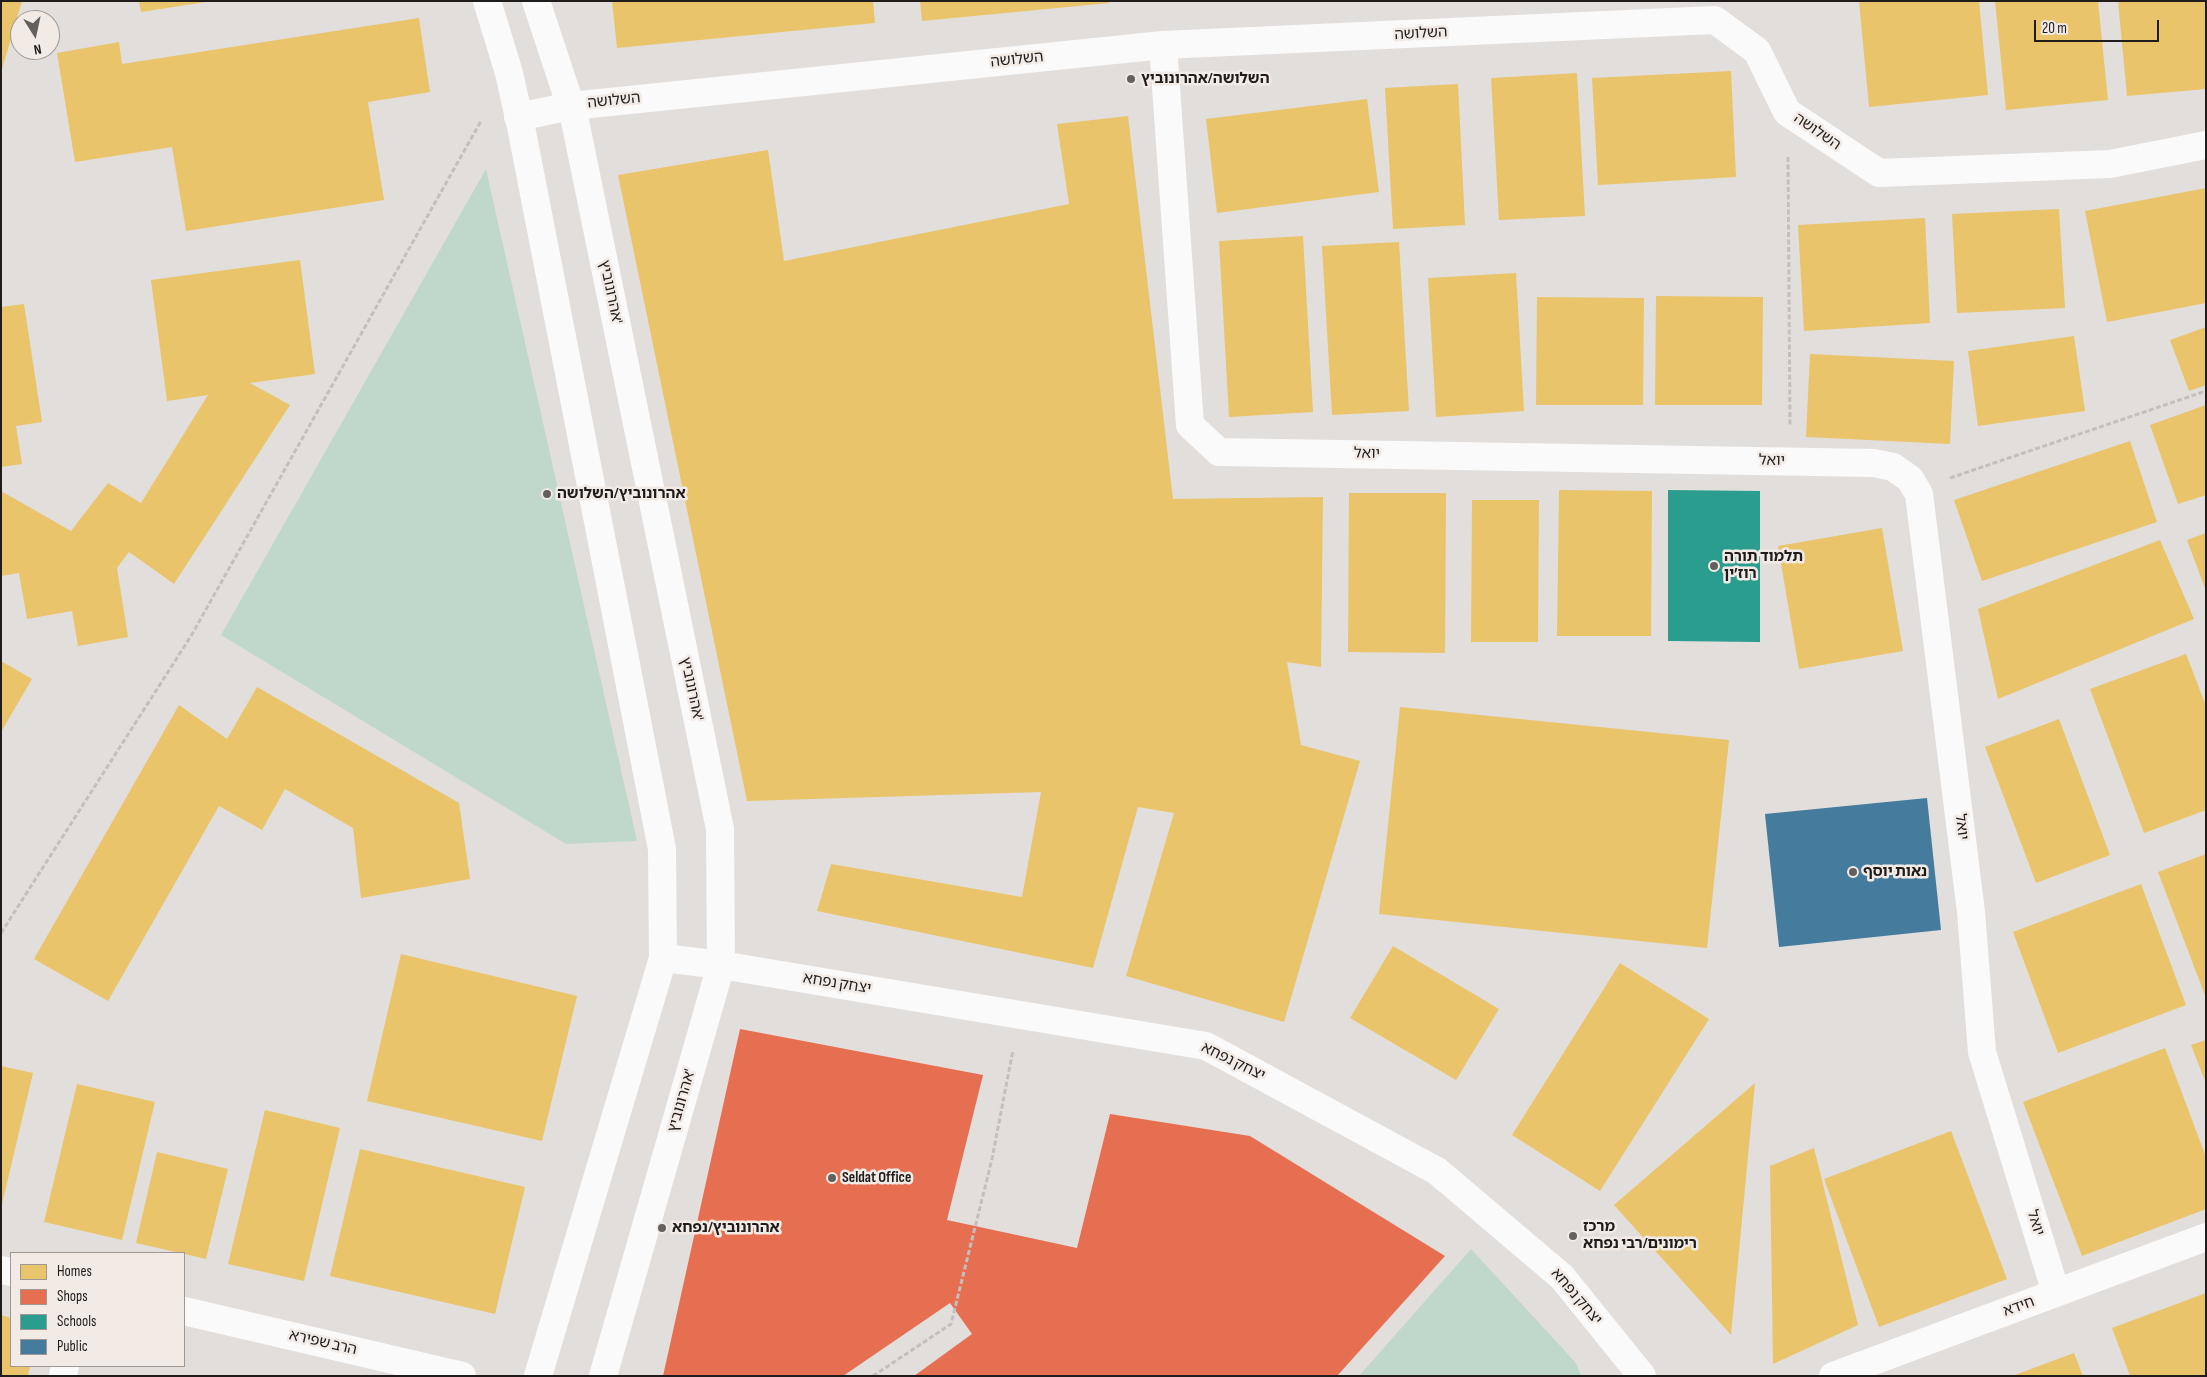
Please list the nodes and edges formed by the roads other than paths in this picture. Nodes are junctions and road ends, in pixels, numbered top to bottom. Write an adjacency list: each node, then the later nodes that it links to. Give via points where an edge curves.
1 (487, 1): 5 (street, via 509,72)
2 (536, 1): 4 (street, אהרונוביץ')
3 (1163, 45): 4 (street, השלושה); 6 (street, השלושה, via 1715,20 1758,51 1787,112 1879,173 2110,164); 10 (street, יואל, via 1190,425 1219,452 1874,463 1893,467 1910,480 1919,494 1970,902 1982,1052)
4 (571, 106): 5 (street, השלושה); 8 (street, אהרונוביץ', via 720,829)
5 (518, 117): 7 (street, via 662,849)
6 (2206, 145)
7 (663, 958): 8 (street, יצחק נפחא); 13 (street)
8 (721, 965): 14 (street, אהרונוביץ'); 15 (street, יצחק נפחא, via 1206,1046 1437,1170 1562,1278)
9 (2206, 1238): 10 (street, חידא)
10 (2056, 1293): 16 (street, חידא)
11 (185, 1311): 12 (street, הרב שפירא)
12 (462, 1376)
13 (538, 1376)
14 (604, 1376)
15 (1642, 1376)
16 (1833, 1376)

